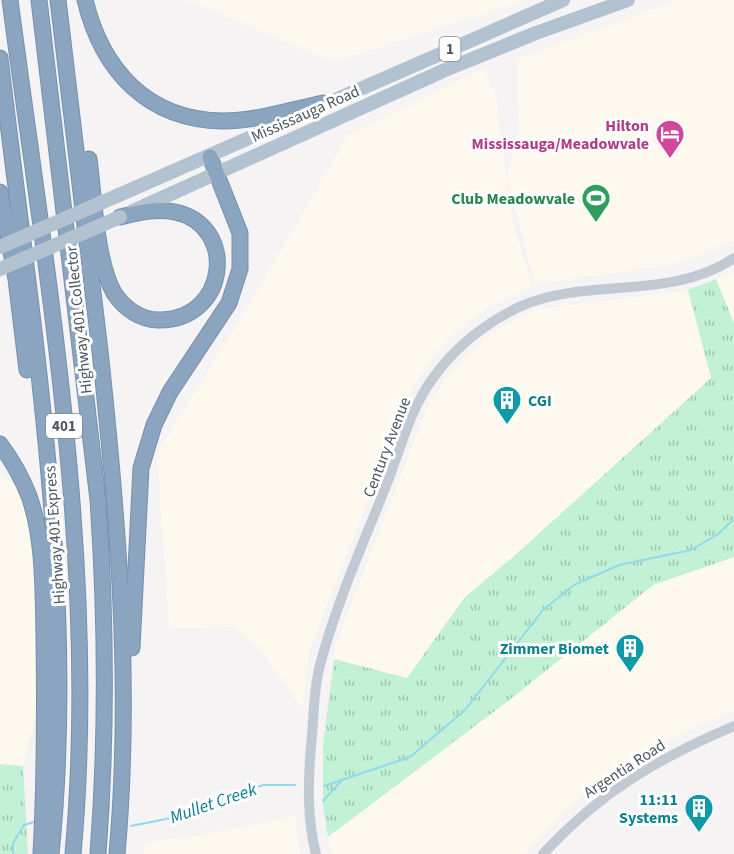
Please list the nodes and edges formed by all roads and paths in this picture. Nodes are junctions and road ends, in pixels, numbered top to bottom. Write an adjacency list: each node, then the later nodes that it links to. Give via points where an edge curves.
1 (10, 0): 22 (highway, Highway 401 Express / 401, via 50,301 73,524 79,651 78,808)
2 (39, 0): 23 (highway, 401, via 98,500 104,583 104,731)
3 (59, 0): 12 (highway, via 81,105 102,257 115,293 131,312 151,320 171,320 193,312 210,293 218,272 216,251 206,231 175,212 152,210); 19 (highway, Highway 401 Collector / 401, via 113,478 122,626)
4 (85, 0): 8 (highway, via 105,54 132,87 159,106 191,117 224,121)
5 (563, 0): 8 (main road, Mississauga Road / 1)
6 (628, 0): 10 (main road, Mississauga Road / 1, via 445,70)
7 (0, 58): 17 (highway, 401)
8 (323, 103): 9 (main road, Mississauga Road / 1)
9 (210, 157): 10 (highway); 13 (main road, Mississauga Road / 1, bridge)
10 (217, 172): 12 (main road, Mississauga Road / 1); 19 (highway, via 240,233 240,269 229,303 170,392 154,425 141,468)
11 (0, 192): 17 (highway)
12 (120, 217): 15 (main road, Mississauga Road / 1, bridge)
13 (0, 247)
14 (734, 258): 25 (street, Century Avenue, via 687,278 609,291 561,294 521,306 466,341 432,379 416,409 319,667 309,798)
15 (0, 269)
16 (0, 444): 20 (highway, via 29,497 42,583 45,719)
17 (55, 548): 21 (highway, 401, via 60,662 57,796)
18 (734, 726): 26 (street, Argentia Road, via 673,752 605,795)
19 (122, 758): 24 (highway, Highway 401 Collector / 401)
20 (41, 854)
21 (51, 854)
22 (73, 854)
23 (98, 854)
24 (117, 854)
25 (316, 854)
26 (543, 854)

